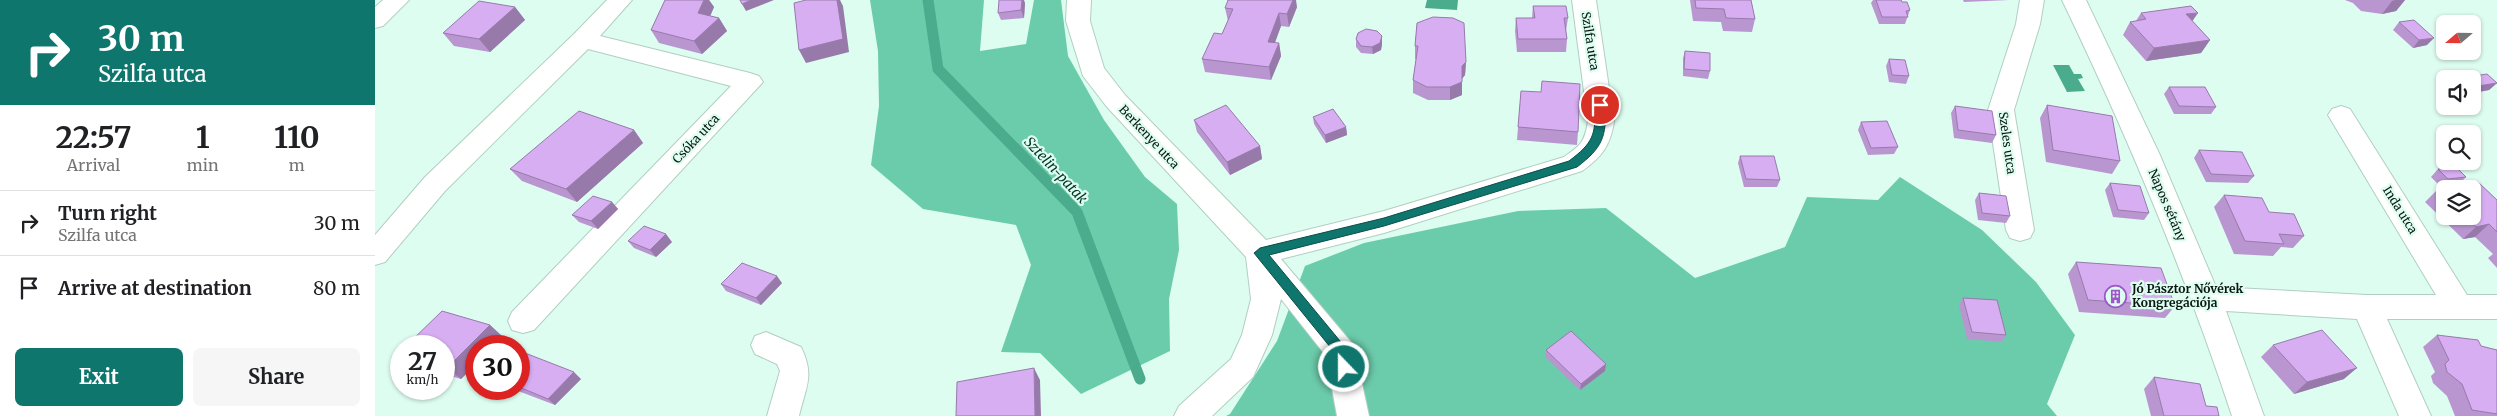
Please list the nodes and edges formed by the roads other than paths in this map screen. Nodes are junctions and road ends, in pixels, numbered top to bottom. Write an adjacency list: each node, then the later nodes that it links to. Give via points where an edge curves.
1 (397, 0): 7 (street)
2 (619, 0): 8 (street)
3 (1079, 0): 11 (street, Berkenye utca, via 1078,21 1092,70 1115,101)
4 (1584, 0): 11 (street, Szilfa utca, via 1601,122 1599,138 1589,152 1573,164 1531,178 1384,222)
5 (2032, 0): 10 (street, Szeles utca, via 2028,24 2001,110)
6 (2074, 0): 13 (street, Napos sétány)
7 (375, 20)
8 (583, 40): 12 (street, via 435,184); 17 (street, Csóka utca, via 750,82)
9 (2341, 115): 14 (street, Inda utca)
10 (2020, 230)
11 (1260, 253): 20 (street, via 1266,299 1257,334 1241,368); 21 (street, Berkenye utca, via 1340,351)
12 (375, 254)
13 (2207, 298): 15 (street); 22 (street, Napos sétány)
14 (2458, 306): 15 (street); 16 (street)
15 (2367, 307): 23 (street)
16 (2497, 307)
17 (523, 321)
18 (766, 345): 19 (street, via 789,356 795,371)
19 (783, 416)
20 (1190, 416)
21 (1353, 416)
22 (2248, 416)
23 (2415, 416)

